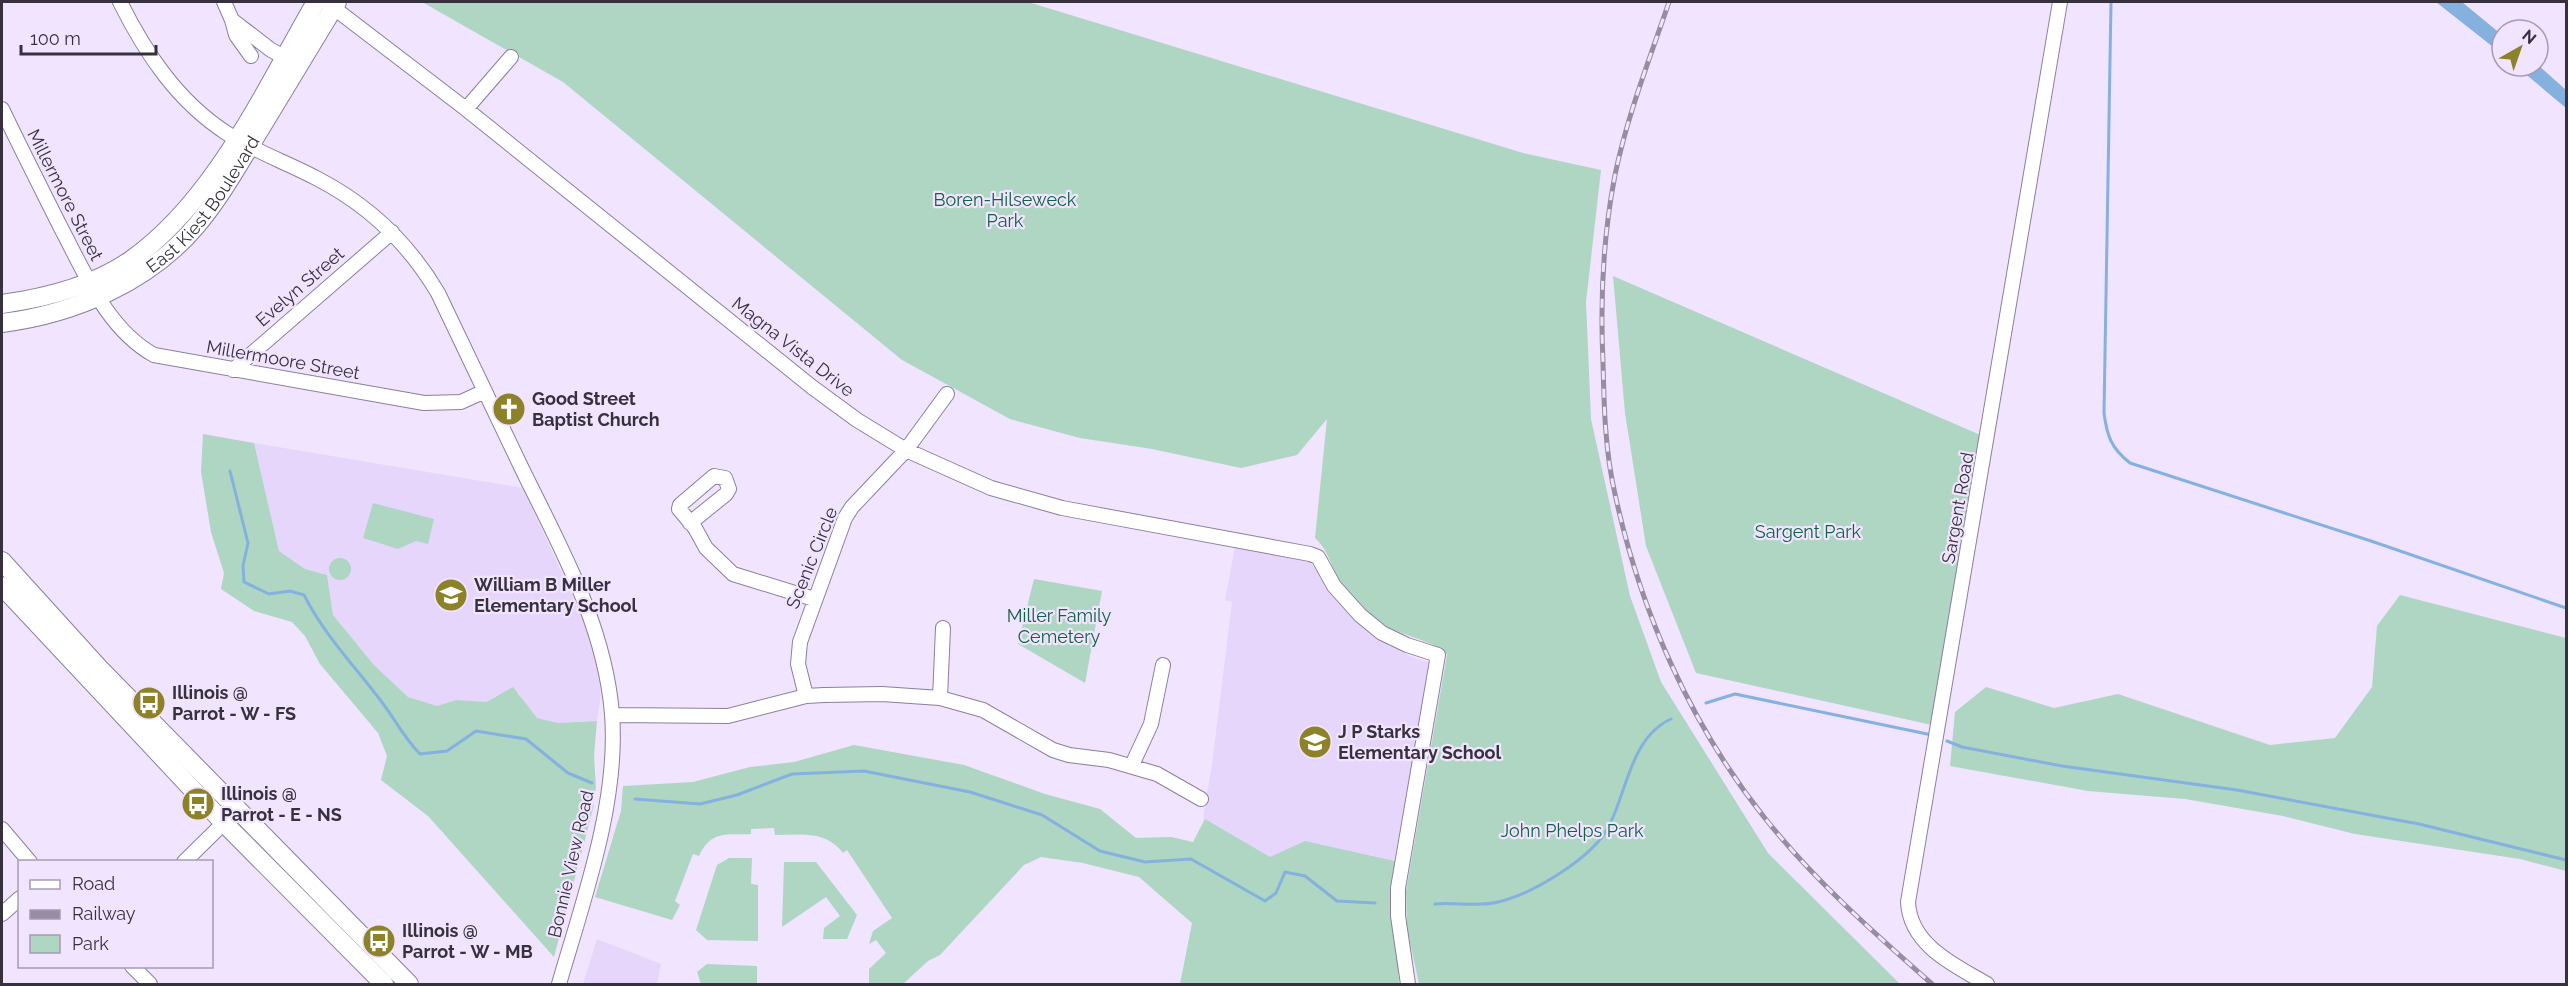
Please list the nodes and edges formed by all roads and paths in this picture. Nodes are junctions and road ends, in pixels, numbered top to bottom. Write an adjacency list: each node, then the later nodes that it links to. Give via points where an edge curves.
1 (120, 2): 11 (street, Bonnie View Road, via 157,66 198,111)
2 (224, 2): 5 (street)
3 (2060, 2): 47 (street, Sargent Road, via 1908,902 1912,927 1921,939 1949,962)
4 (328, 3): 7 (main road, East Kiest Boulevard); 10 (street, Magna Vista Drive); 11 (main road, East Kiest Boulevard)
5 (232, 20): 6 (street, via 236,35); 7 (street)
6 (251, 56)
7 (284, 57): 11 (main road, East Kiest Boulevard)
8 (510, 57): 10 (street)
9 (2, 109): 13 (street, Millermore Street)
10 (466, 109): 19 (street, Magna Vista Drive, via 812,387)
11 (243, 142): 12 (street, Bonnie View Road, via 333,187); 13 (main road, East Kiest Boulevard, via 160,236)
12 (392, 232): 16 (street, Evelyn Street); 17 (street, Bonnie View Road, via 416,258 438,293)
13 (94, 289): 14 (main road, East Kiest Boulevard); 15 (main road, East Kiest Boulevard, via 58,312); 16 (street, Millermoore Street, via 126,335 154,355)
14 (2, 304)
15 (2, 322)
16 (233, 370): 17 (street, Millermoore Street, via 442,404 461,402)
17 (484, 392): 29 (street, Bonnie View Road, via 562,548 596,633)
18 (947, 394): 19 (street, Scenic Circle)
19 (906, 450): 23 (street, Scenic Circle, via 845,518); 46 (street, Magna Vista Drive, via 991,488 1062,508 1318,557 1334,586 1360,615 1382,633 1434,652 1439,660 1398,888)
20 (690, 523): 23 (street, via 706,548 733,574)
21 (2, 561): 26 (main road)
22 (2, 586): 26 (main road)
23 (814, 598): 27 (street, Scenic Circle, via 798,653)
24 (943, 628): 28 (street)
25 (1162, 665): 30 (street, via 1151,724)
26 (93, 674): 32 (main road); 33 (main road)
27 (806, 696): 28 (street, via 882,694); 29 (street, via 728,716)
28 (940, 698): 30 (street, via 983,710 1053,750)
29 (612, 715): 45 (street, Bonnie View Road, via 604,818)
30 (1132, 765): 31 (street, via 1171,780)
31 (1201, 799)
32 (238, 809): 33 (street); 37 (main road)
33 (224, 823): 36 (street); 38 (main road)
34 (2, 829): 35 (street)
35 (29, 860)
36 (185, 860)
37 (295, 867): 38 (main road); 42 (main road)
38 (281, 881): 44 (main road)
39 (18, 900): 40 (street)
40 (2, 914)
41 (134, 968): 43 (street)
42 (406, 983)
43 (150, 984)
44 (384, 984)
45 (559, 984)
46 (1408, 984)
47 (1987, 984)

